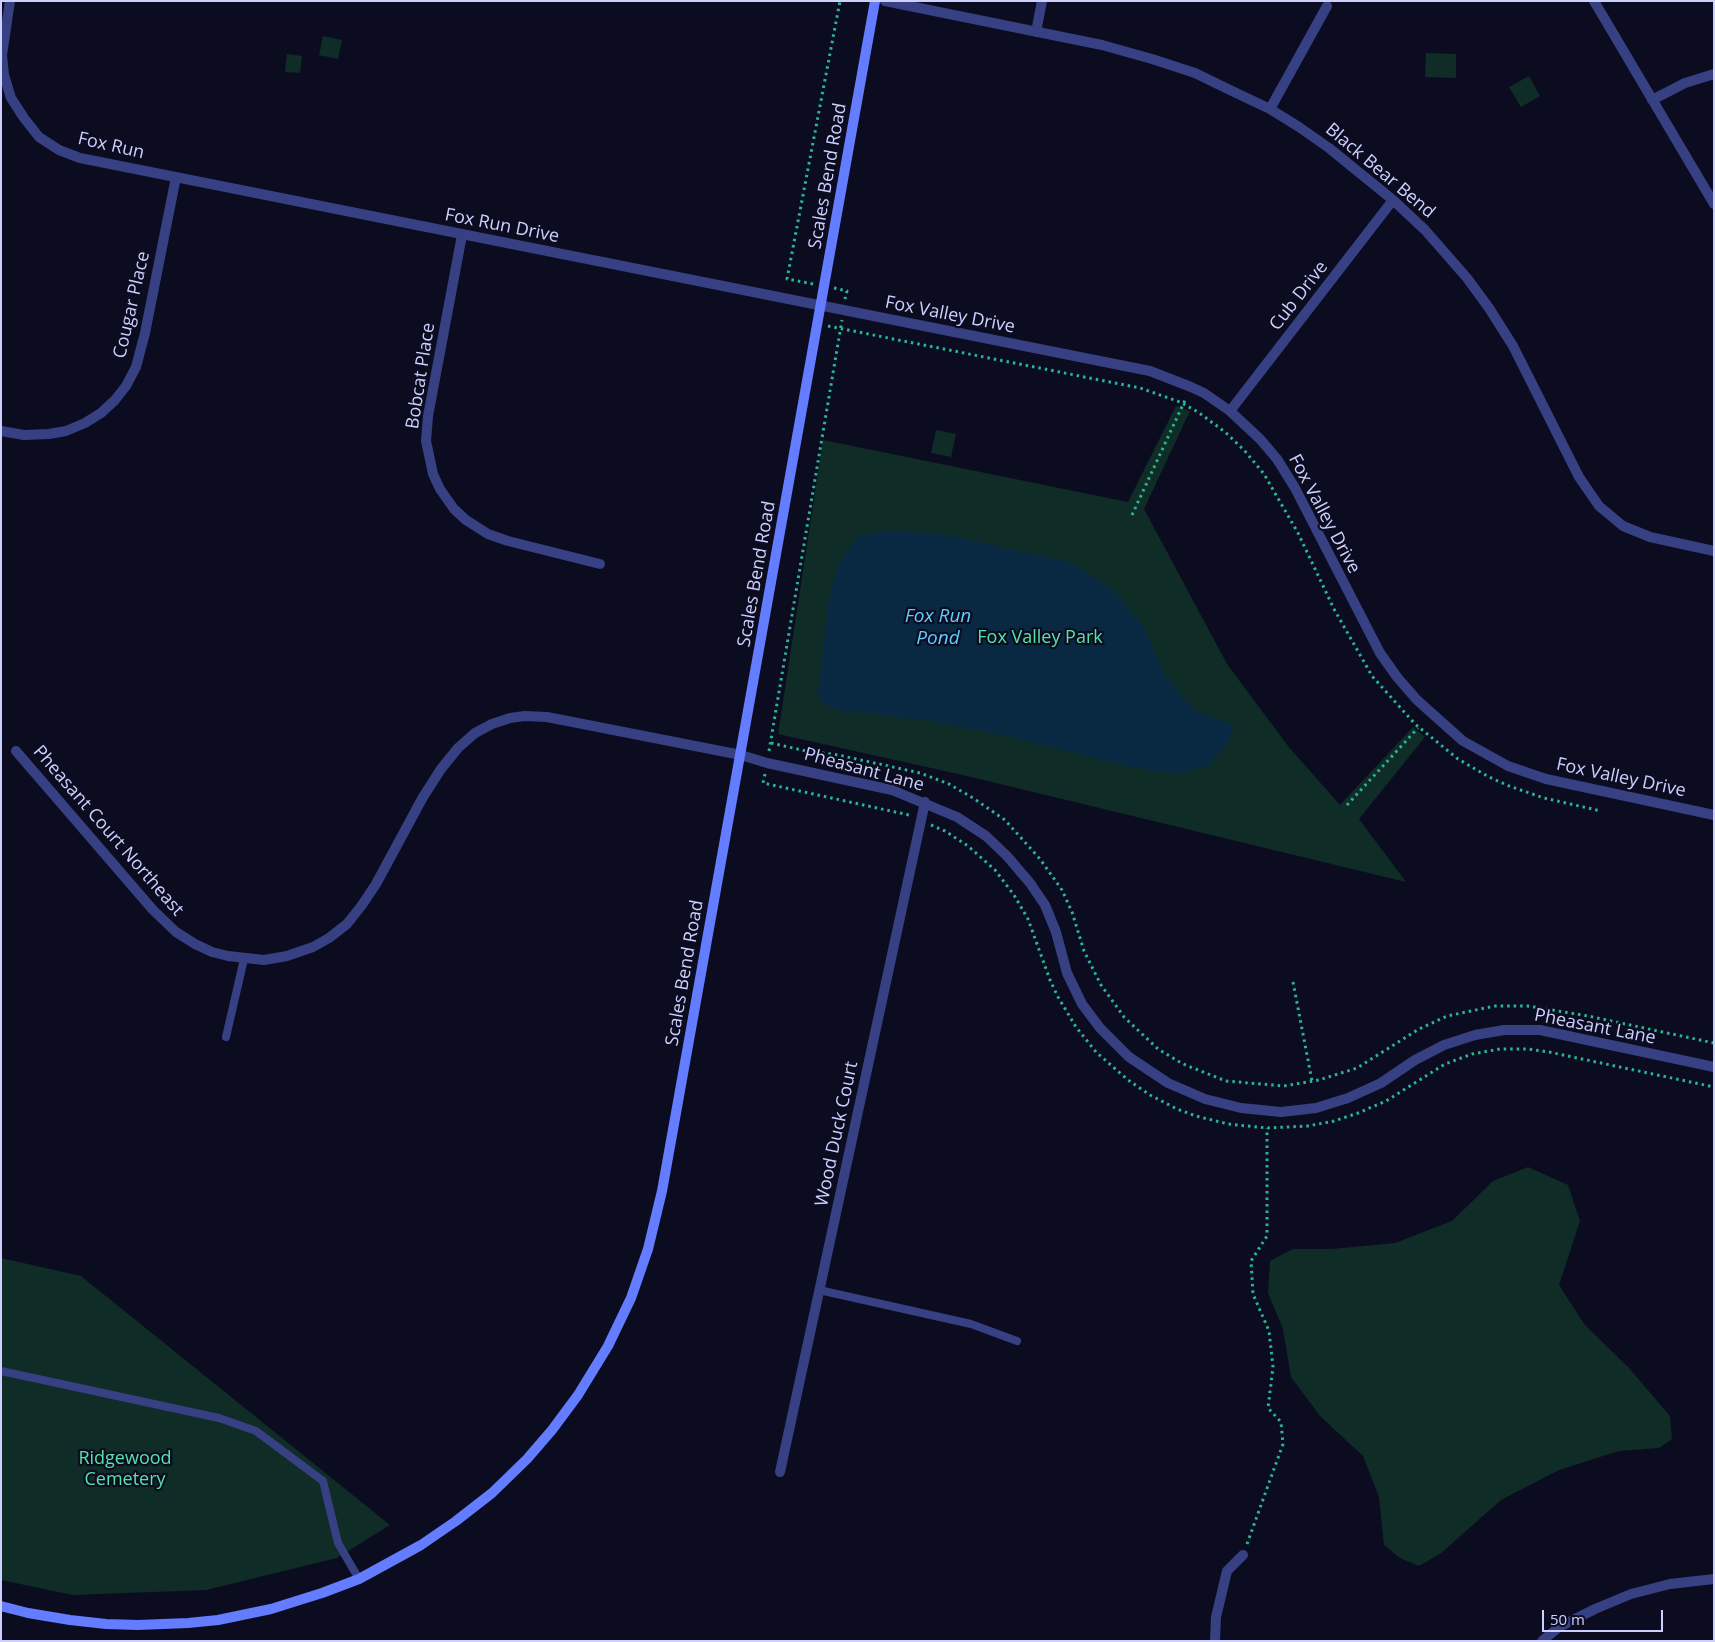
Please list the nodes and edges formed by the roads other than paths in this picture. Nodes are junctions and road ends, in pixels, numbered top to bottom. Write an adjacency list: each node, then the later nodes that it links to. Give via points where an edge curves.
1 (10, 1): 11 (street, Fox Run, via 2,55 4,75 12,98 39,137 80,158)
2 (875, 1): 15 (street, Scales Bend Road)
3 (885, 1): 7 (street, Black Bear Bend)
4 (1042, 1): 7 (street)
5 (1594, 1): 9 (street)
6 (1327, 6): 10 (street)
7 (1036, 32): 10 (street, Black Bear Bend, via 1152,59 1195,74)
8 (1714, 74): 9 (street, via 1685,83)
9 (1652, 100): 13 (street)
10 (1270, 109): 12 (street, Black Bear Bend, via 1329,148)
11 (176, 178): 14 (street, Fox Run Drive); 17 (street, Cougar Place, via 145,333 136,367 126,386 101,413 66,431 41,435)
12 (1393, 200): 16 (street, Cub Drive); 18 (street, Black Bear Bend, via 1443,250 1489,308 1513,346 1579,477 1599,506 1623,526 1650,537)
13 (1714, 204)
14 (462, 234): 15 (street, Fox Run Drive); 19 (street, Bobcat Place, via 428,416 426,441 433,474 454,509 488,534)
15 (821, 306): 16 (street, Fox Valley Drive, via 1150,371 1204,393); 21 (street, Scales Bend Road)
16 (1230, 411): 23 (street, Fox Valley Drive, via 1260,439 1286,473 1380,653 1417,700 1456,734 1484,754 1546,779)
17 (1, 431)
18 (1714, 551)
19 (600, 564)
20 (16, 752): 24 (street, Pheasant Court Northeast, via 153,910 176,932 212,952)
21 (740, 755): 22 (street, Pheasant Lane, via 892,790); 24 (street, Pheasant Court Northeast, via 547,717 525,716 492,724 458,748 441,769 376,884 347,924 313,947 288,956 264,960); 32 (street, Scales Bend Road, via 662,1191 648,1249 608,1346 552,1430 492,1493 421,1545)
22 (925, 802): 26 (street, Pheasant Lane, via 957,816 986,836 1030,883 1056,932 1067,973 1082,1004 1100,1028 1129,1057 1168,1083 1205,1099 1241,1108 1282,1112 1316,1108 1381,1083 1444,1045 1504,1030 1540,1030); 27 (street, Wood Duck Court)
23 (1714, 815)
24 (244, 958): 25 (lane)
25 (226, 1037)
26 (1714, 1067)
27 (820, 1290): 28 (lane, via 971,1324); 30 (street, Wood Duck Court)
28 (1017, 1341)
29 (1, 1371): 32 (lane, via 219,1418 256,1431 323,1481 338,1543)
30 (780, 1472)
31 (1243, 1555): 35 (street, via 1226,1571 1216,1616)
32 (359, 1579): 34 (street, Scales Bend Road, via 271,1609 218,1620 106,1624 62,1619)
33 (1714, 1579): 36 (street, via 1670,1584 1631,1594 1559,1627)
34 (1, 1606)
35 (1215, 1641)
36 (1542, 1641)

